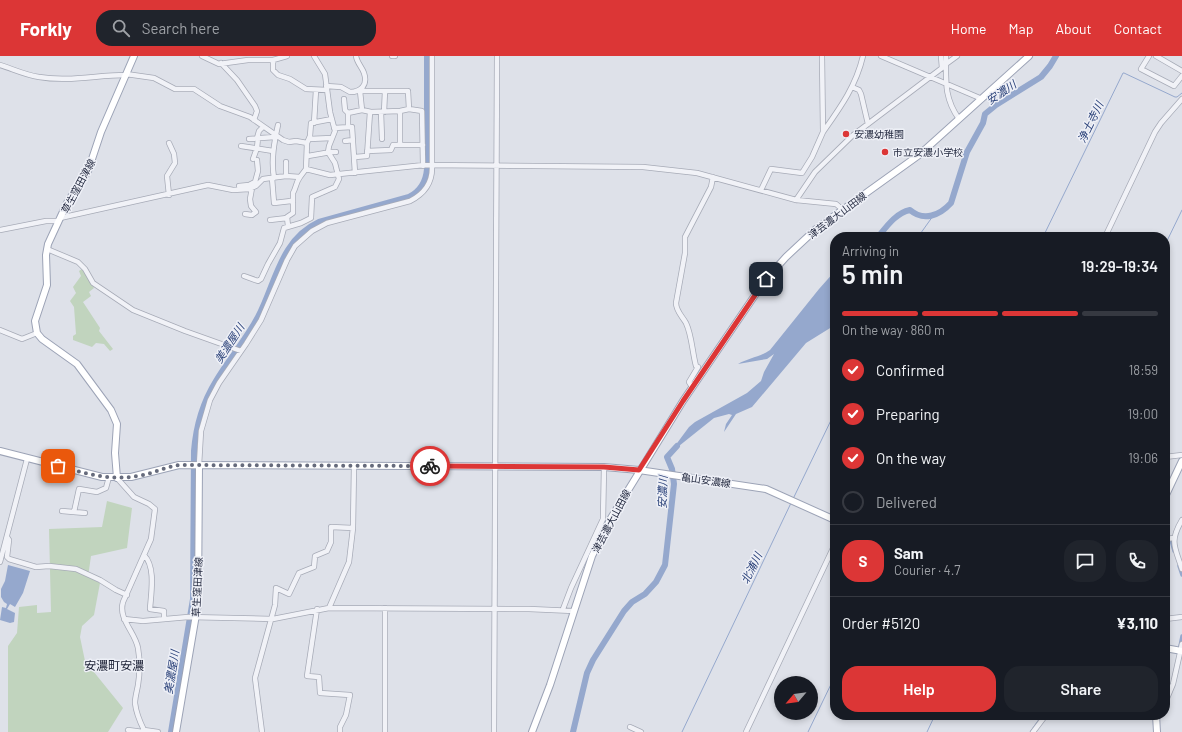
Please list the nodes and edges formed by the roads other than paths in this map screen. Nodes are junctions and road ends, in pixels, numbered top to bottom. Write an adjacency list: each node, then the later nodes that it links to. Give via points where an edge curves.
1 (134, 56): 22 (main road, 草生窪田津線)
2 (202, 56): 18 (street)
3 (287, 56): 17 (street)
4 (314, 56): 27 (street, via 324,71)
5 (356, 56): 29 (street, via 365,76)
6 (432, 56): 71 (street)
7 (497, 56): 73 (street)
8 (822, 56): 49 (street)
9 (863, 56): 26 (street)
10 (881, 56): 24 (street)
11 (942, 56): 20 (street)
12 (946, 56): 20 (street)
13 (957, 56): 20 (street)
14 (1029, 56): 32 (main road, 津芸濃大山田線)
15 (1149, 56): 23 (street, via 1141,69 1174,86)
16 (1156, 56): 21 (street)
17 (273, 60): 18 (street); 28 (street, via 273,70 278,75 306,89)
18 (221, 64): 42 (street, via 237,80 255,106 257,111)
19 (0, 65): 22 (street, via 41,78 77,79)
20 (944, 66): 24 (street); 25 (street)
21 (1182, 71)
22 (126, 74): 42 (street, via 154,78 175,89 194,89 220,106); 90 (main road, 草生窪田津線, via 101,132 88,171 67,203)
23 (1182, 76)
24 (930, 77): 25 (street); 44 (street)
25 (946, 84): 32 (street); 41 (street, via 948,99)
26 (852, 87): 44 (street, via 861,94); 49 (street, via 845,102)
27 (327, 88): 28 (street); 29 (street, via 341,87 350,92); 40 (street)
28 (316, 90): 43 (street)
29 (360, 91): 30 (street); 35 (street)
30 (385, 92): 34 (street, via 408,91); 38 (street)
31 (344, 99): 39 (street)
32 (982, 99): 41 (main road, 津芸濃大山田線)
33 (1182, 99): 94 (street, via 1155,132)
34 (409, 109): 36 (street); 60 (street, via 422,111)
35 (362, 110): 37 (street); 39 (street)
36 (400, 111): 38 (street); 59 (street)
37 (370, 112): 38 (street); 63 (street)
38 (383, 112): 54 (street)
39 (348, 113): 46 (street)
40 (332, 119): 43 (street); 48 (street)
41 (959, 119): 87 (main road, 津芸濃大山田線, via 920,154)
42 (254, 120): 47 (street)
43 (314, 122): 56 (street, via 311,123)
44 (868, 124): 85 (street, via 835,151 815,172)
45 (278, 125): 50 (street)
46 (348, 126): 48 (street); 55 (street, via 352,127)
47 (263, 128): 50 (street); 51 (street, via 260,129)
48 (334, 128): 52 (street)
49 (823, 132): 83 (street, via 802,173 771,170 766,174)
50 (275, 136): 51 (street); 56 (street, via 286,142); 64 (street)
51 (258, 138): 53 (street); 62 (street)
52 (332, 138): 56 (street); 65 (street)
53 (249, 139)
54 (382, 139)
55 (353, 140): 57 (street); 69 (street)
56 (308, 141): 68 (street)
57 (345, 141)
58 (169, 143): 84 (street, via 175,158 167,176)
59 (400, 144): 60 (street); 63 (street, via 393,145 391,150)
60 (423, 145): 72 (street)
61 (241, 146): 62 (street)
62 (258, 148): 64 (street); 82 (street, via 255,159 258,171 255,182 236,186)
63 (368, 150): 69 (street, via 367,156)
64 (273, 151): 80 (street)
65 (328, 152): 66 (street); 68 (street); 76 (street)
66 (336, 152)
67 (301, 157): 68 (street)
68 (307, 157): 74 (street)
69 (355, 157): 75 (street)
70 (286, 162): 77 (street)
71 (431, 165): 72 (street); 73 (street); 99 (street, via 429,184 415,199 327,223 301,240 287,260 269,305 254,332)
72 (423, 166): 75 (street)
73 (497, 166): 79 (street, via 643,167); 108 (street)
74 (306, 169): 76 (street); 78 (street)
75 (355, 173): 76 (street)
76 (339, 174): 92 (street, via 336,186 312,197 311,218)
77 (286, 176): 78 (street); 80 (street)
78 (300, 177): 86 (street, via 293,193)
79 (713, 177): 83 (street); 100 (street, via 711,187 685,237 685,253 676,303 690,335 698,367 689,382)
80 (273, 178): 81 (street, via 262,180); 86 (street, via 274,203)
81 (252, 188): 82 (street); 88 (street, via 251,206 256,212 252,215)
82 (233, 190): 84 (street, via 208,185)
83 (761, 190): 85 (street)
84 (169, 195): 90 (street)
85 (796, 200): 87 (street, via 836,204)
86 (293, 202): 89 (street, via 293,213)
87 (842, 209): 100 (main road, 津芸濃大山田線, via 809,234 766,279)
88 (245, 214)
89 (287, 218): 91 (street); 92 (street)
90 (60, 220): 93 (street); 95 (main road, 草生窪田津線)
91 (270, 220)
92 (288, 226): 96 (street, via 284,228 280,243 261,279 258,281)
93 (0, 230)
94 (1107, 232)
95 (47, 249): 98 (main road, 草生窪田津線, via 48,282 36,318); 99 (street, via 78,262 93,283 134,310)
96 (244, 276)
97 (0, 330): 98 (street, via 22,339)
98 (37, 333): 112 (main road, via 44,341 77,364 109,407 116,424)
99 (239, 350): 106 (street, via 206,411)
100 (692, 387): 110 (main road, 津芸濃大山田線)
101 (0, 451): 104 (main road, 亀山安濃線)
102 (1182, 455): 103 (street)
103 (1170, 456)
104 (27, 459): 111 (main road, 亀山安濃線); 120 (street)
105 (1182, 461): 113 (main road)
106 (198, 465): 107 (main road, 亀山安濃線); 112 (main road, 亀山安濃線, via 174,466 140,476); 134 (main road, 草生窪田津線, via 198,589)
107 (354, 465): 108 (main road, 亀山安濃線); 119 (street)
108 (495, 466): 109 (main road, 亀山安濃線); 130 (street)
109 (604, 467): 110 (main road, 亀山安濃線); 132 (street, via 603,519)
110 (639, 470): 117 (main road, 亀山安濃線, via 766,489); 133 (main road, 津芸濃大山田線, via 592,556)
111 (109, 477): 112 (main road, 亀山安濃線); 115 (street, via 106,488 100,492 79,489)
112 (117, 478): 123 (street, via 134,497 155,509 152,536)
113 (1170, 486)
114 (62, 511): 115 (street)
115 (74, 512): 116 (street)
116 (85, 513)
117 (830, 518)
118 (1182, 520): 122 (street)
119 (353, 528): 128 (street, via 349,562); 136 (street, via 331,527 331,542 327,551 315,556 314,567 299,573 289,594 276,588 275,605)
120 (7, 537): 125 (street); 127 (street, via 9,559 36,567 76,569)
121 (1170, 538): 122 (street)
122 (1174, 538): 126 (street)
123 (144, 555): 127 (street); 139 (street, via 148,559 151,573 150,609 164,610)
124 (830, 555): 159 (street)
125 (0, 562)
126 (1182, 567)
127 (127, 595): 138 (street, via 122,608)
128 (329, 608): 129 (street); 131 (street)
129 (385, 608): 130 (street); 155 (street)
130 (494, 608): 132 (street); 156 (street)
131 (317, 609): 136 (street); 154 (street, via 307,676 319,677 320,693 350,695)
132 (563, 609): 133 (street)
133 (574, 611): 157 (main road, 津芸濃大山田線)
134 (195, 617): 136 (street); 139 (street); 152 (main road, 草生窪田津線)
135 (1182, 617): 137 (street)
136 (270, 618): 153 (street, via 256,678)
137 (1170, 618)
138 (124, 619): 139 (street); 147 (street, via 138,646 140,660 135,702)
139 (164, 619)
140 (1182, 644): 142 (street)
141 (1170, 649): 142 (main road)
142 (1181, 651): 143 (street)
143 (1170, 691)
144 (1043, 720): 148 (street)
145 (1156, 720): 161 (main road)
146 (630, 727): 158 (street)
147 (144, 730): 149 (street, via 128,730); 150 (street)
148 (1038, 730): 160 (street)
149 (130, 732)
150 (150, 732): 151 (street)
151 (158, 732)
152 (176, 732)
153 (262, 732)
154 (340, 732)
155 (385, 732)
156 (494, 732)
157 (532, 732)
158 (641, 732)
159 (746, 732)
160 (1033, 732)
161 (1157, 732)

